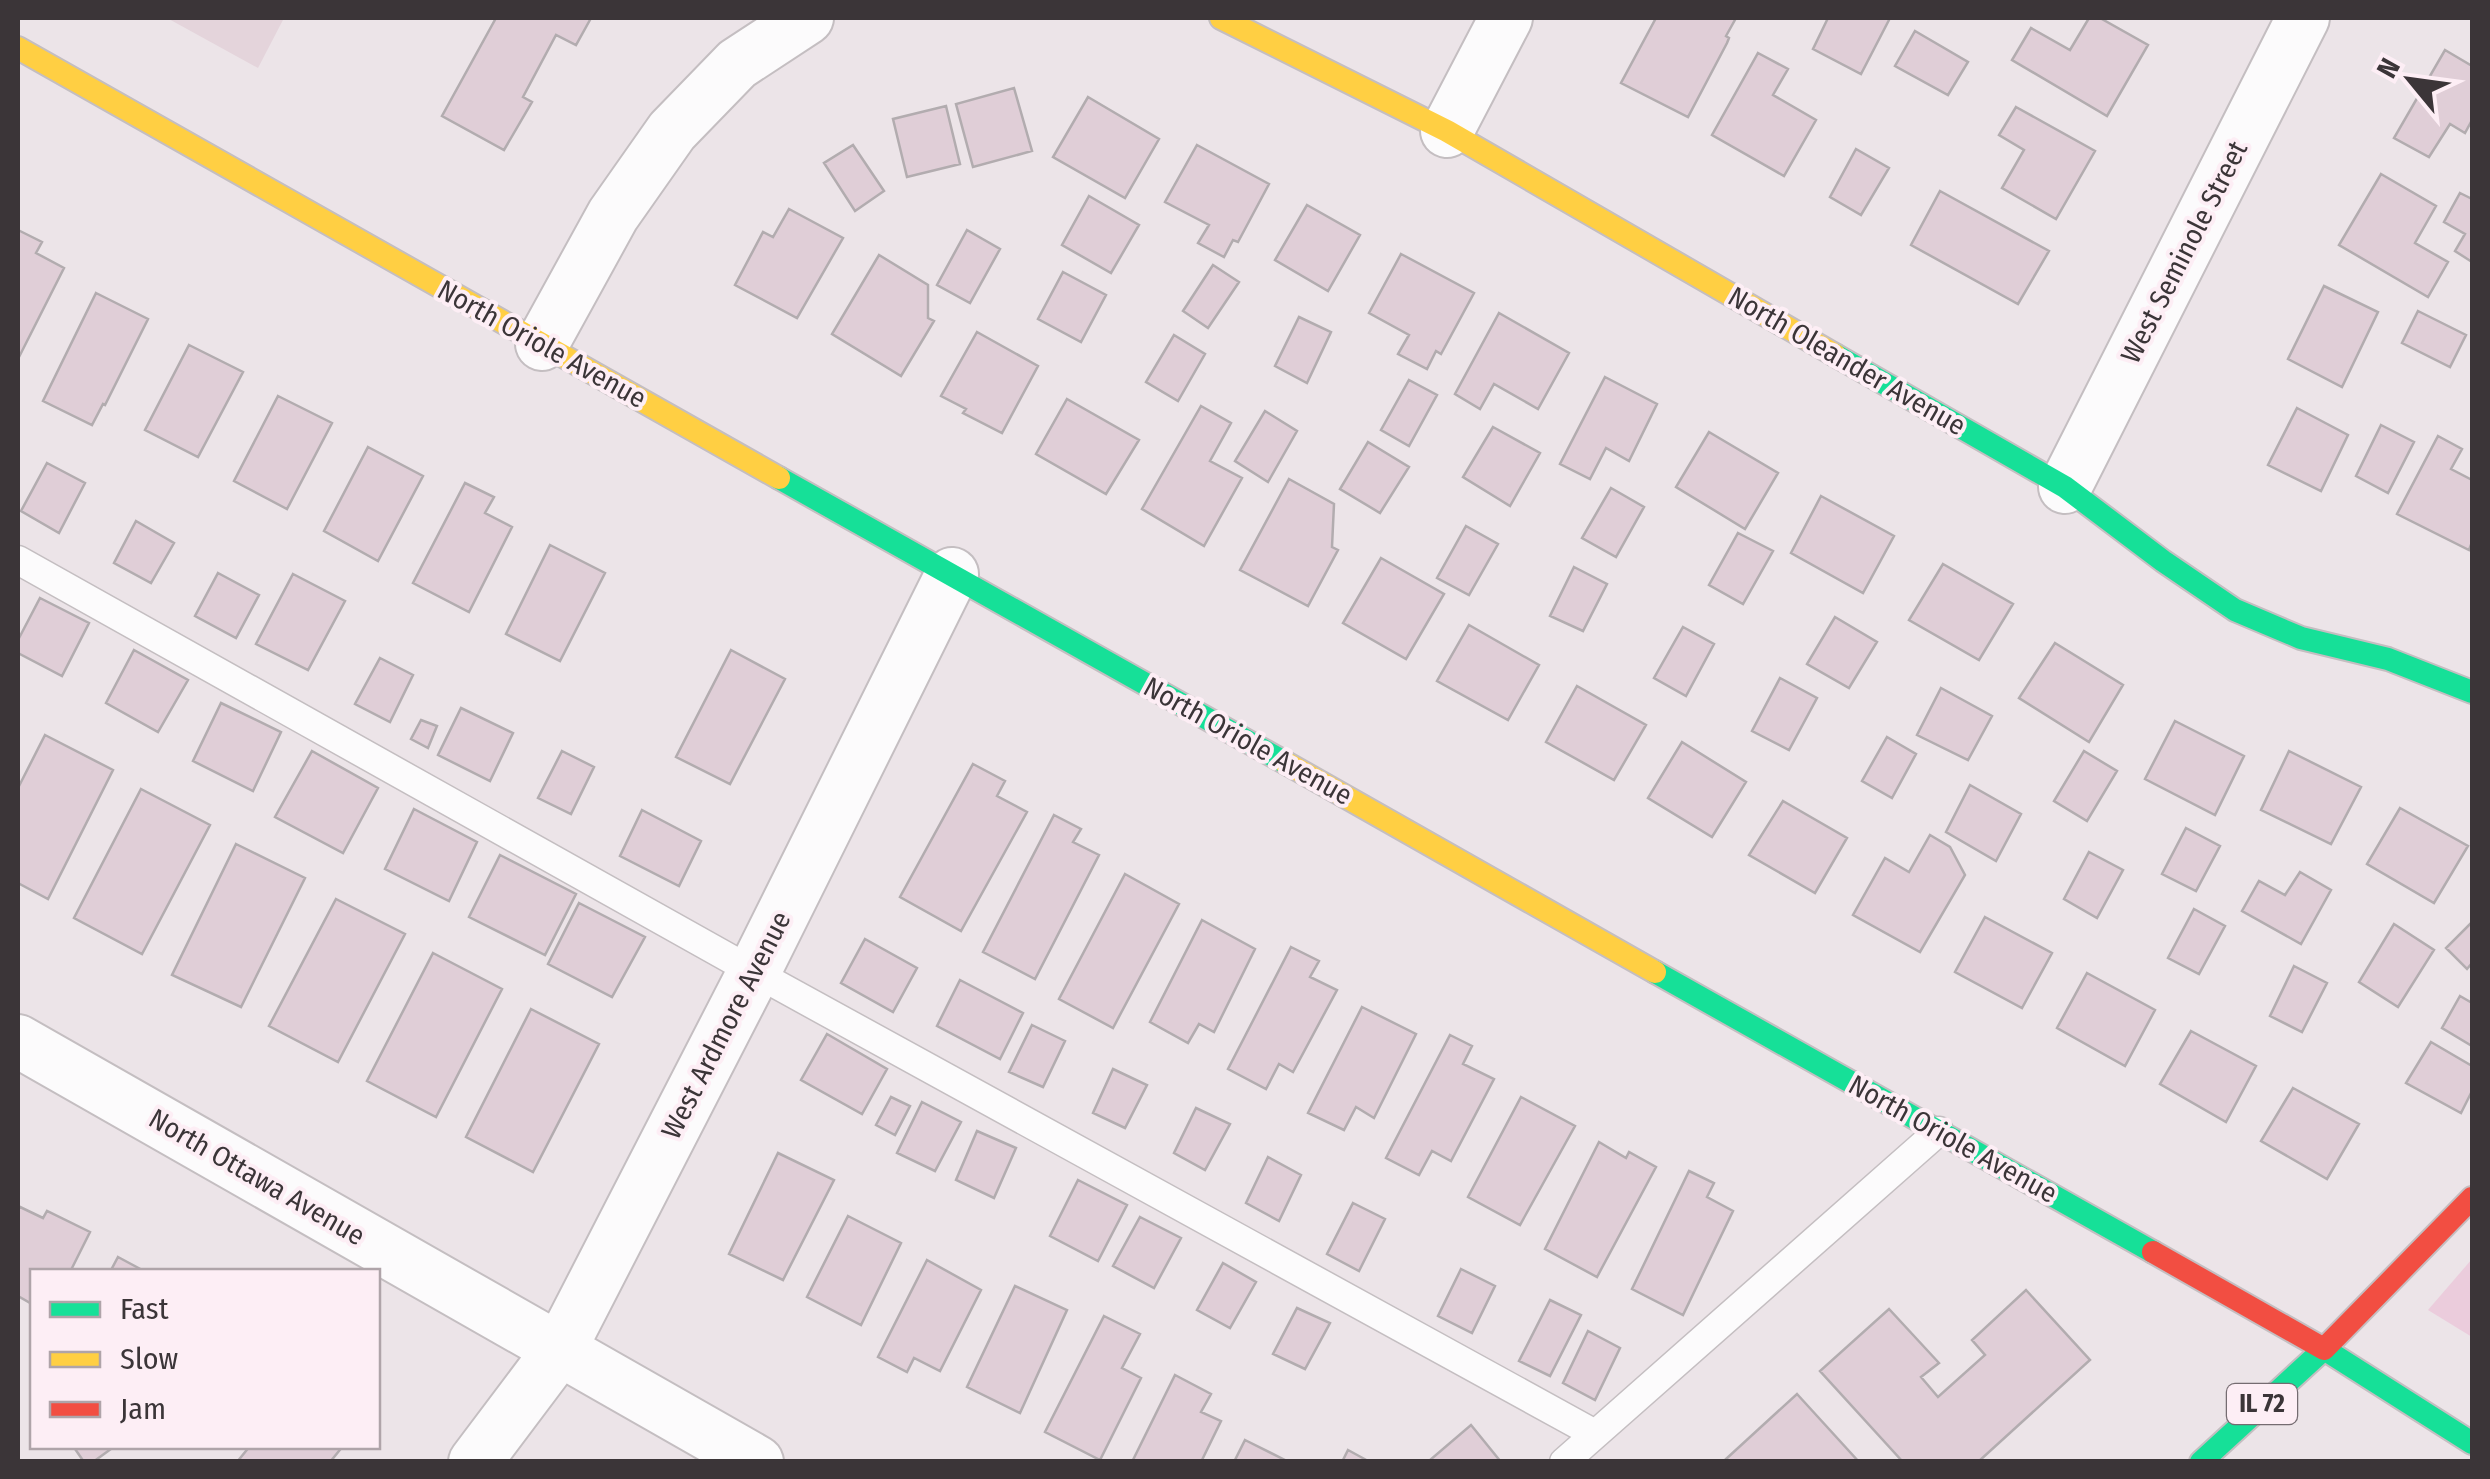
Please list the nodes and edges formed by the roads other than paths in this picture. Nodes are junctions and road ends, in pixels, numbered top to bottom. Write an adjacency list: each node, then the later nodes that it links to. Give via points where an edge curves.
1 (807, 18): 7 (street, via 737,64 672,131 613,216)
2 (1221, 18): 6 (street, North Oleander Avenue)
3 (1506, 18): 6 (street)
4 (2303, 18): 8 (street, West Seminole Street)
5 (18, 48): 7 (street, North Oriole Avenue)
6 (1447, 132): 8 (street, North Oleander Avenue)
7 (542, 344): 10 (street, North Oriole Avenue)
8 (2064, 487): 11 (street, North Oleander Avenue, via 2235,610)
9 (18, 560): 12 (lane)
10 (952, 574): 12 (street, West Ardmore Avenue); 14 (street, North Oriole Avenue)
11 (2472, 692)
12 (754, 972): 16 (street, West Ardmore Avenue); 18 (lane)
13 (18, 1040): 16 (street, North Ottawa Avenue)
14 (1939, 1131): 17 (street, North Oriole Avenue); 18 (lane)
15 (2472, 1198): 17 (street)
16 (560, 1349): 20 (street, West Ardmore Avenue); 21 (street, North Ottawa Avenue)
17 (2324, 1349): 19 (street, North Oriole Avenue); 23 (street, IL 72)
18 (1594, 1434): 22 (lane)
19 (2468, 1441)
20 (476, 1462)
21 (758, 1462)
22 (1564, 1462)
23 (2201, 1462)

